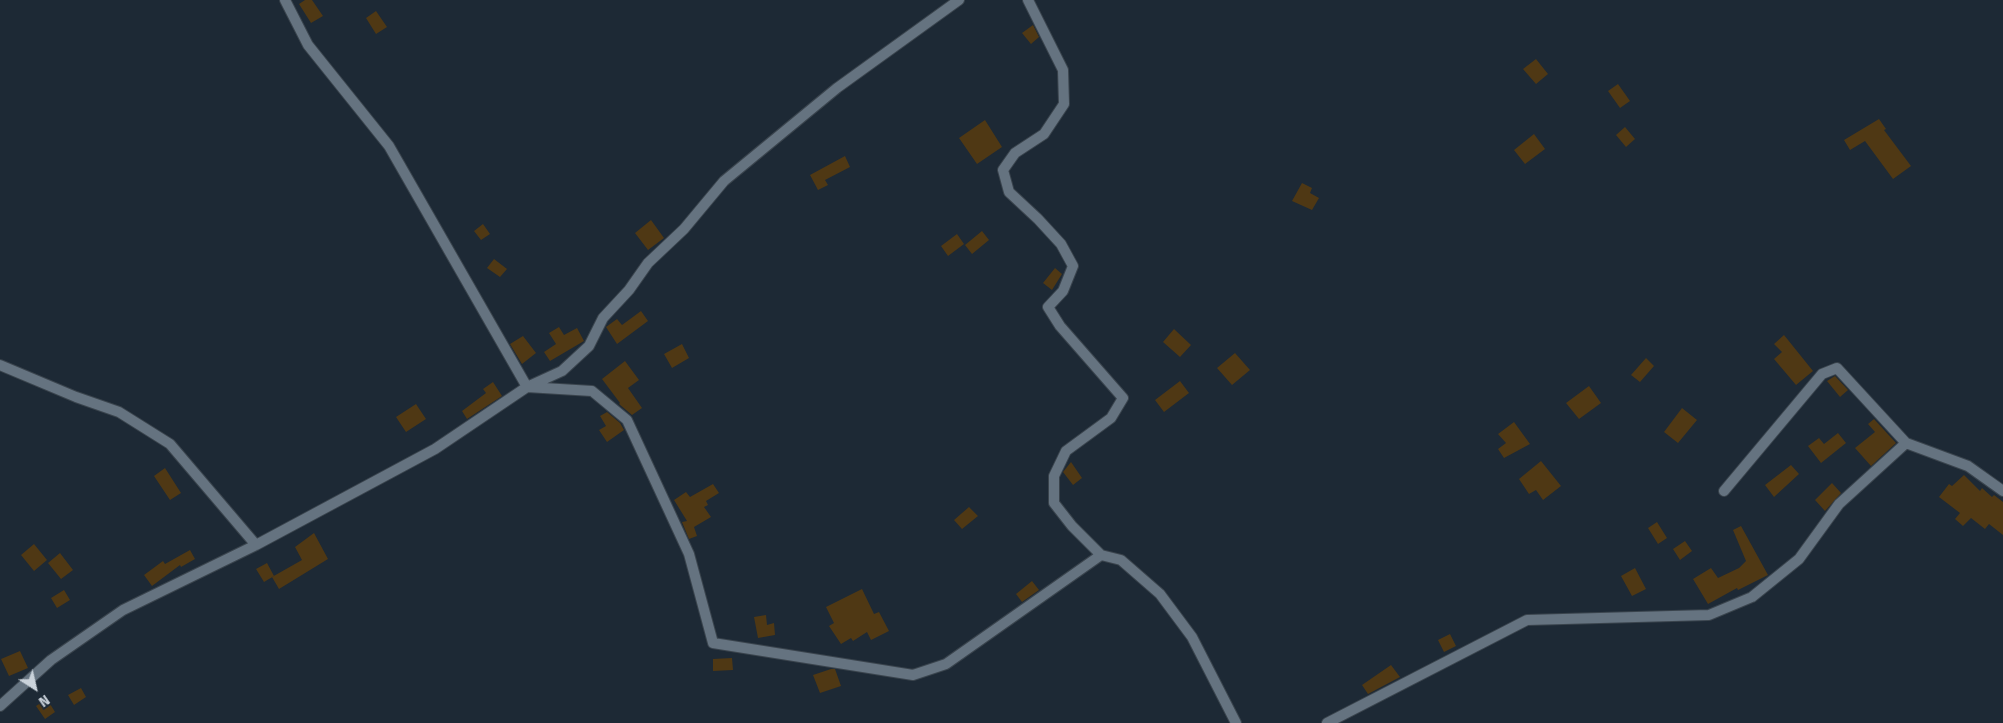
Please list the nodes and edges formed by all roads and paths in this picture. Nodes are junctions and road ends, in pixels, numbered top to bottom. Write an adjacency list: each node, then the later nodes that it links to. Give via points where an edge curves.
1 (285, 0): 5 (street, via 308,45 389,146)
2 (959, 0): 5 (street, via 837,88 724,181 684,230 648,262 629,290 603,318 590,346 562,370)
3 (1028, 0): 10 (street, via 1063,70 1064,104 1044,134 1015,153 1003,170 1009,192 1061,244 1073,266 1063,291 1048,307 1060,326 1124,398 1110,418 1066,451 1054,476 1054,503)
4 (0, 365): 9 (street, via 119,412 170,444)
5 (527, 387): 9 (street, via 435,449); 10 (street, via 592,391 627,420 689,554 714,643 913,675 946,664)
6 (1906, 443): 7 (street, via 1837,368 1822,374); 8 (street, via 1968,466); 13 (street, via 1839,504 1799,559 1752,598 1709,615 1527,620)
7 (1724, 490)
8 (2003, 491)
9 (256, 545): 11 (street, via 123,610 51,660)
10 (1101, 555): 12 (street, via 1121,560 1160,594 1192,636)
11 (0, 706)
12 (1236, 723)
13 (1326, 723)

